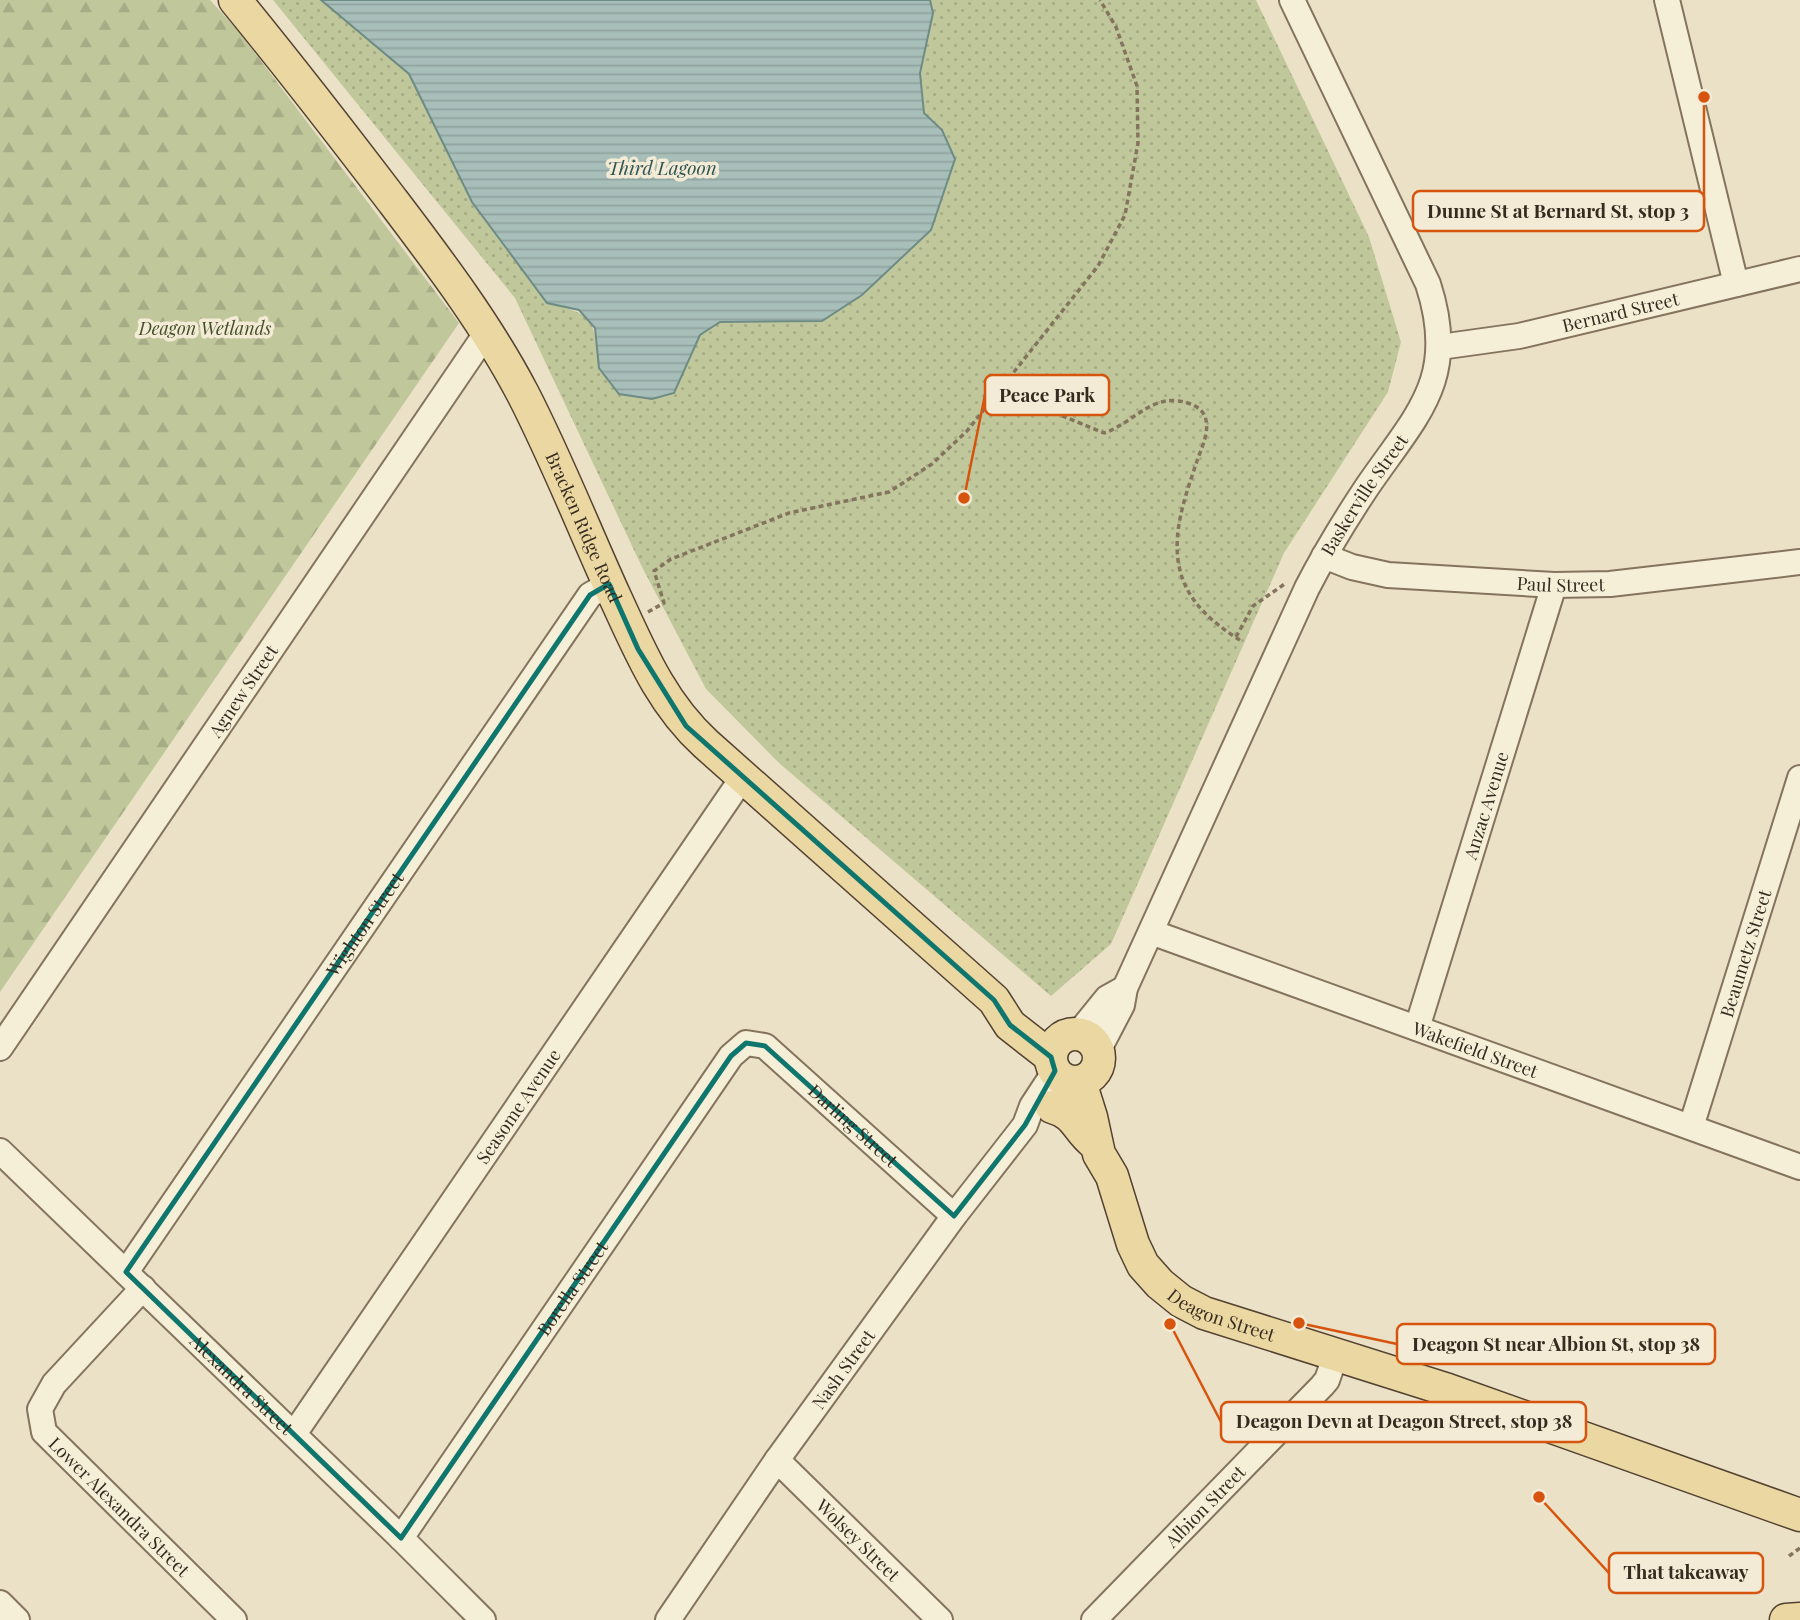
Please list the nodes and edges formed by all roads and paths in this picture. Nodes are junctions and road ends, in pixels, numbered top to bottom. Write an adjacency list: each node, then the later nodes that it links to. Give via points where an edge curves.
1 (235, 0): 7 (main road, Bracken Ridge Road, via 363,161)
2 (1100, 0): 9 (path, via 1116,27 1137,86 1138,143 1125,215 1098,266)
3 (1292, 0): 8 (street, Baskerville Street, via 1428,284)
4 (1667, 0): 6 (street)
5 (1800, 269): 6 (street, Bernard Street)
6 (1736, 284): 8 (street, Bernard Street, via 1519,336)
7 (487, 332): 12 (main road, Bracken Ridge Road, via 523,394); 23 (street, Agnew Street)
8 (1440, 347): 10 (street, Baskerville Street, via 1423,405)
9 (999, 390): 15 (path, via 967,431 932,464 889,492 789,513 671,559 654,571 664,603); 16 (path, via 1104,433 1169,401 1190,404 1205,415 1207,432 1184,501 1177,543 1179,568 1201,611)
10 (1324, 556): 13 (street, Paul Street, via 1388,575); 20 (street, Baskerville Street)
11 (1800, 562): 13 (street, Paul Street, via 1610,584)
12 (609, 584): 18 (main road, Bracken Ridge Road, via 669,705); 33 (street, Wighton Street, via 590,595)
13 (1554, 585): 21 (street, Anzac Avenue)
14 (1291, 586): 16 (path, via 1285,582 1253,607)
15 (643, 615)
16 (1236, 638): 17 (path)
17 (1243, 642)
18 (743, 777): 24 (main road, Bracken Ridge Road, via 994,1000 1010,1025); 35 (street, Seasome Avenue)
19 (1800, 778): 27 (street, Beaumetz Street)
20 (1151, 932): 21 (street, Wakefield Street); 24 (street, Baskerville Street, via 1122,1005)
21 (1417, 1028): 27 (street, Wakefield Street)
22 (746, 1044): 32 (street, Darling Street, via 765,1046); 38 (street, Borella Street, via 731,1056)
23 (0, 1048)
24 (1075, 1061): 25 (street, Nash Street, via 1067,1096); 26 (street, Nash Street, via 1032,1106); 28 (main road, Deagon Street); 31 (main road, Deagon Street, via 1101,1084 1116,1153)
25 (1052, 1107): 26 (street, Nash Street); 28 (main road, via 1072,1117)
26 (1025, 1125): 32 (street, Nash Street)
27 (1691, 1127): 30 (street, Wakefield Street)
28 (1097, 1146): 31 (main road, Deagon Street)
29 (0, 1151): 33 (street, Alexandra Street)
30 (1800, 1167)
31 (1112, 1176): 34 (main road, Deagon Street, via 1143,1265 1181,1301 1205,1313)
32 (954, 1216): 36 (street, Nash Street)
33 (135, 1280): 35 (street, Alexandra Street); 43 (street, Lower Alexandra Street, via 54,1384 40,1409 44,1432)
34 (1336, 1354): 37 (main road, Deagon Street); 47 (street, Albion Street, via 1322,1386)
35 (294, 1434): 38 (street, Alexandra Street)
36 (777, 1460): 45 (street, Nash Street); 46 (street, Wolsey Street)
37 (1800, 1516)
38 (401, 1538): 44 (street, Alexandra Street)
39 (1800, 1548): 40 (path)
40 (1789, 1556)
41 (0, 1603): 42 (street)
42 (18, 1620)
43 (234, 1620)
44 (483, 1620)
45 (668, 1620)
46 (940, 1620)
47 (1094, 1620)

